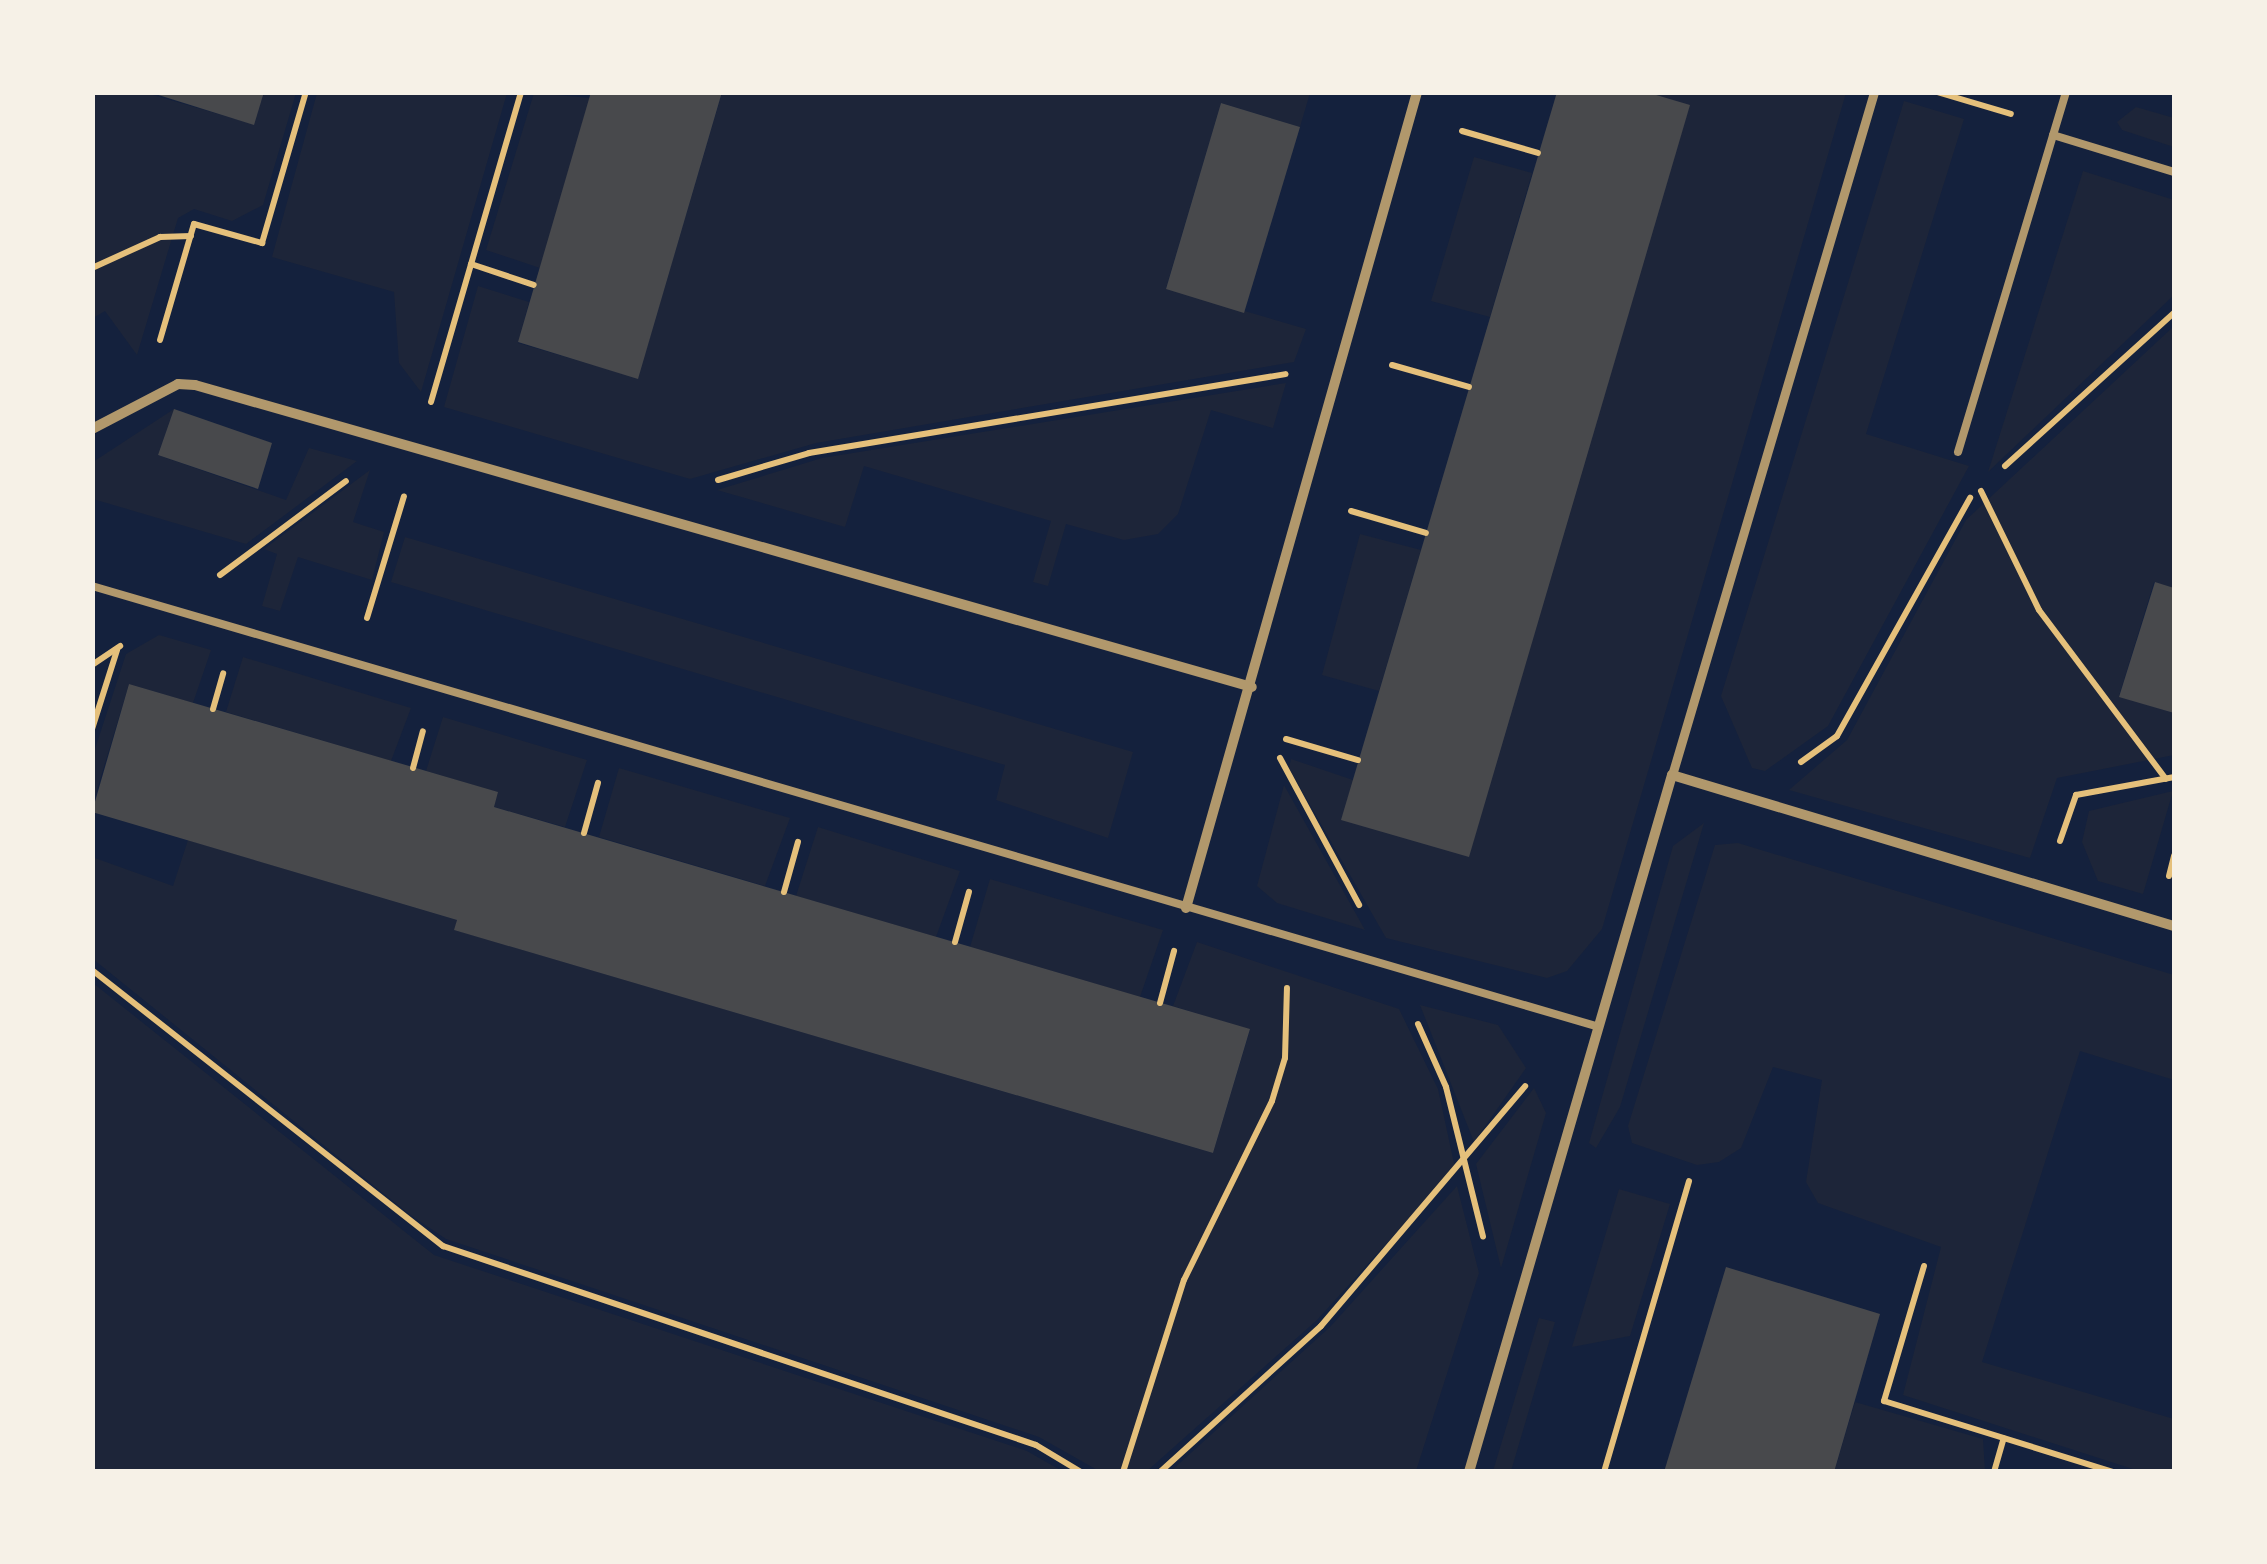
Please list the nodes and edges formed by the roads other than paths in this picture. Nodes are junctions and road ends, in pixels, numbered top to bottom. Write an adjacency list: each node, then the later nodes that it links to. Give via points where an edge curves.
1 (1418, 92): 9 (street)
2 (1874, 92): 10 (street)
3 (2066, 92): 4 (lane)
4 (2054, 131): 5 (lane); 7 (lane)
5 (2174, 172)
6 (92, 429): 9 (street, via 142,400 195,386)
7 (1958, 452)
8 (92, 586): 11 (lane)
9 (1252, 687): 11 (street)
10 (1672, 775): 12 (street); 13 (street)
11 (1186, 908): 13 (lane)
12 (2174, 926)
13 (1600, 1026): 14 (street)
14 (1469, 1472)

